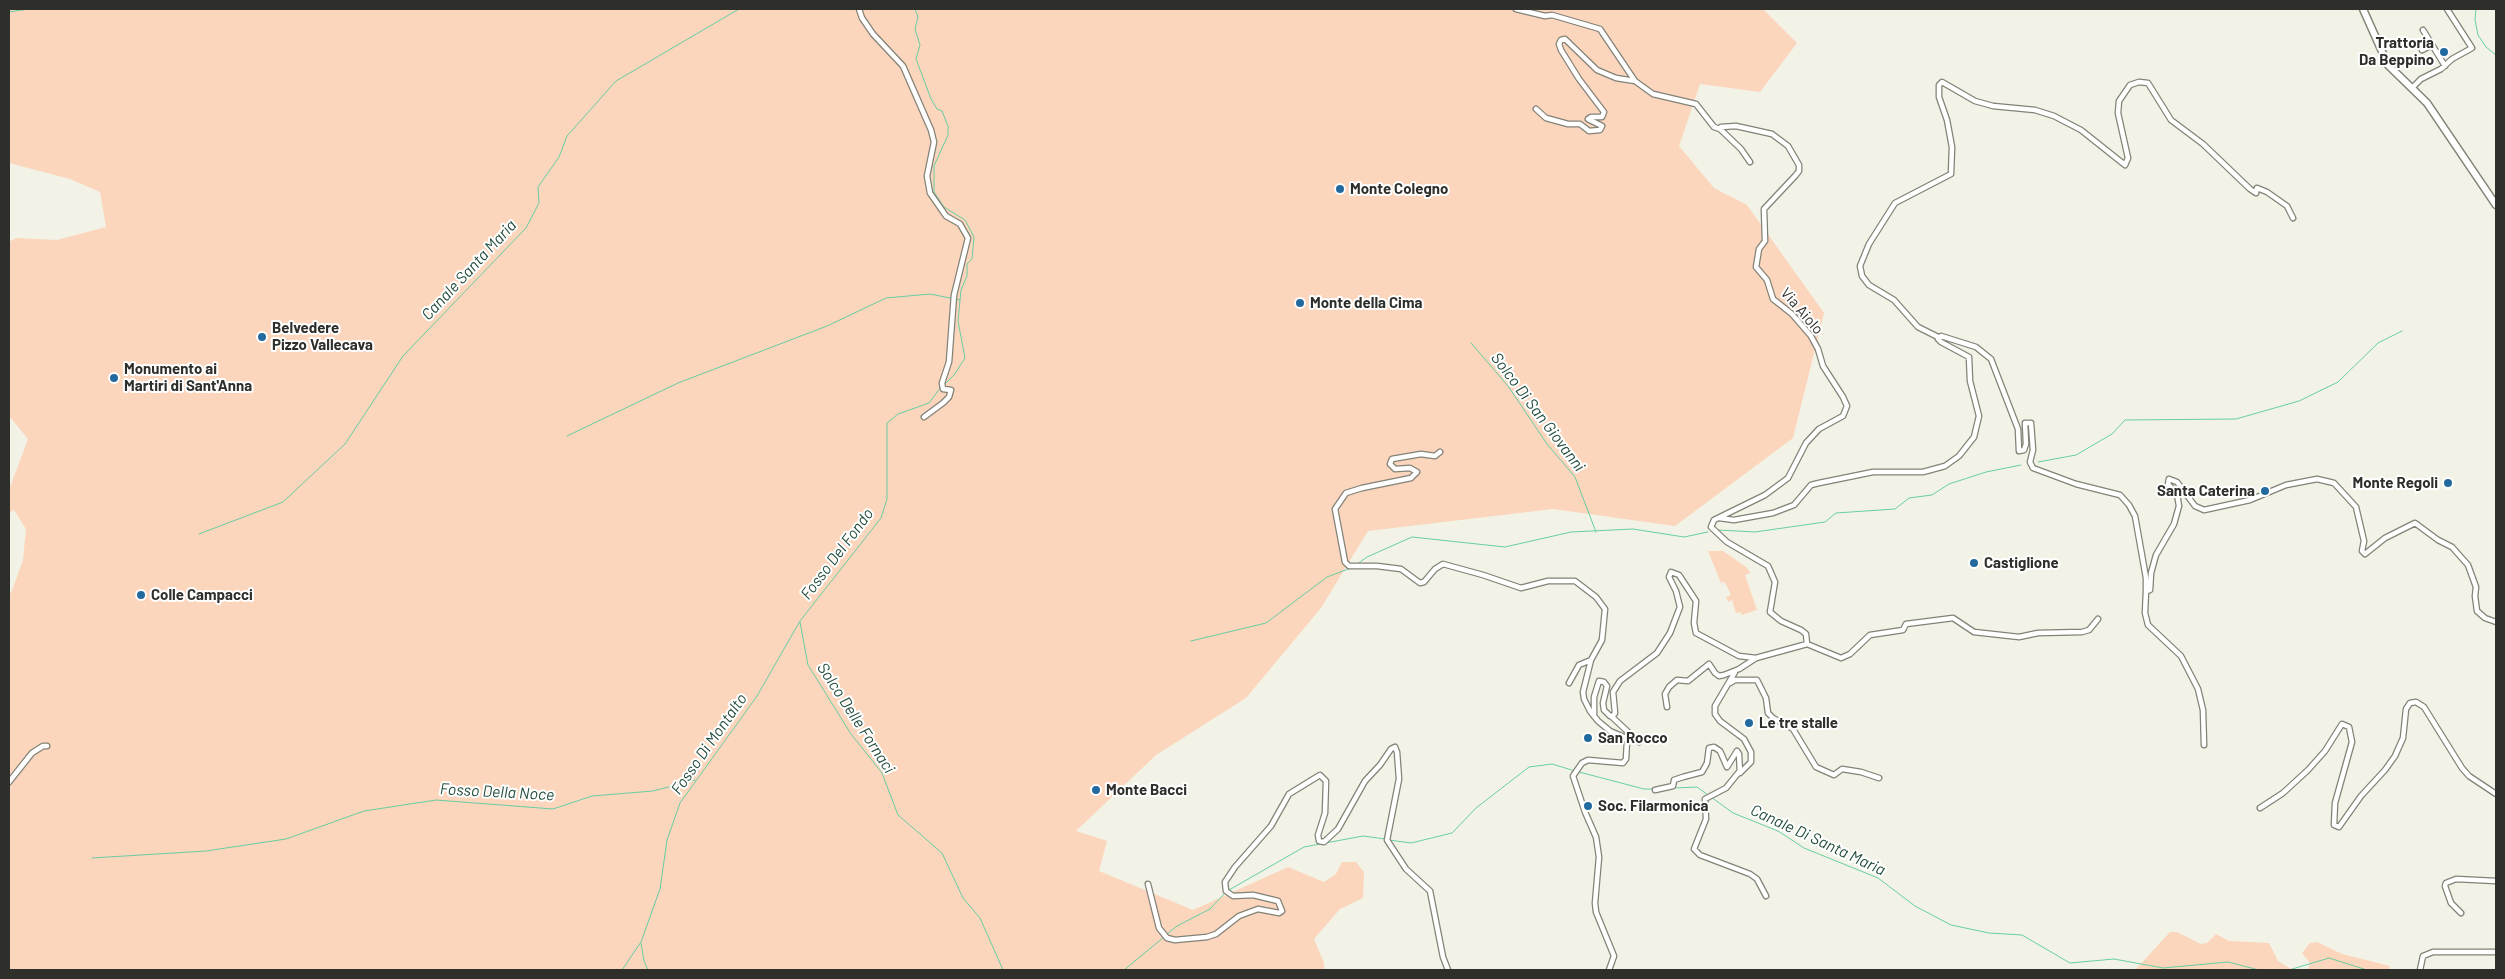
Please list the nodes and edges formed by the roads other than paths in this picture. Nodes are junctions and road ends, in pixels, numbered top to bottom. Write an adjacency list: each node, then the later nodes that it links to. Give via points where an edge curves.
1 (859, 9): 17 (street, via 873,34 903,66 934,142 927,176 930,193 946,216 960,224 968,238 954,295 949,362 942,383 943,389 950,390 949,398)
2 (1516, 9): 9 (street, via 1552,15 1600,29)
3 (2363, 9): 10 (street, via 2388,65)
4 (2447, 9): 8 (street, via 2472,48)
5 (2424, 30): 6 (street)
6 (2432, 45): 7 (street); 8 (street)
7 (2422, 50)
8 (2445, 66): 10 (street)
9 (1635, 81): 11 (street, via 1616,78 1598,70 1566,38 1559,44 1561,50 1604,112 1602,117 1588,119 1602,126 1600,130 1590,131 1580,124 1546,118); 12 (street, via 1653,94 1696,104 1714,127)
10 (2412, 88): 14 (street, via 2431,110)
11 (1536, 109)
12 (1720, 129): 13 (street); 19 (street, Via Aiolo, via 1736,126 1772,134 1788,146 1799,166 1795,176 1764,209 1765,241 1759,249 1756,267 1767,280 1773,299 1792,314 1811,336 1822,366 1846,406 1843,416 1819,429 1806,443 1788,478 1765,495)
13 (1750, 162)
14 (2496, 205)
15 (2293, 218): 16 (street, via 2287,206 2257,188 2256,193 2250,189 2203,144 2171,120 2148,83 2130,85 2119,101 2118,113 2128,158 2125,164 2081,130 2054,116 2035,110 1975,102 1942,82 1938,85 1939,97 1952,147 1952,174 1895,203 1869,244 1860,266 1869,285 1894,300 1918,327)
16 (1938, 337): 19 (street, via 1970,360 1970,381 1979,423 1959,456 1945,466 1924,472 1873,472 1819,482 1811,485 1794,505 1774,513 1734,520); 20 (street, via 1945,336 1976,348 1991,359 2018,429 2019,451 2024,450 2026,444 2025,423 2031,423 2033,450 2030,462 2033,468 2076,484 2120,495 2129,504 2135,516)
17 (924, 417)
18 (1440, 452): 25 (street, via 1435,456 1421,454 1392,459 1390,464 1394,469 1410,468 1417,472 1411,478 1346,493 1335,509 1345,562 1349,566 1401,569 1420,583 1443,564 1521,588 1548,581 1575,582 1596,597 1605,609 1602,640)
19 (1719, 518): 23 (street, via 1711,527 1715,533 1768,566 1775,582 1770,612 1806,634)
20 (2146, 591): 22 (street, via 2150,590 2156,555 2174,524 2179,506 2169,480 2177,482 2194,506 2204,510 2250,500 2286,485 2317,479 2334,484 2356,507 2363,536 2363,553 2367,554 2385,538 2415,523 2453,548 2468,566 2476,586 2478,611); 33 (street, via 2148,626 2181,656 2198,689 2203,710)
21 (2098, 619): 23 (street, via 2090,630 2082,632 2019,637 1974,632 1953,618 1906,624 1903,630 1870,635 1841,658)
22 (2496, 622)
23 (1806, 644): 24 (street)
24 (1756, 658): 26 (street); 31 (street, via 1739,656 1696,632 1696,601 1679,575 1671,572 1669,577 1680,607 1678,615 1657,652 1620,681 1613,692 1615,713)
25 (1590, 660): 27 (street, via 1579,665); 30 (street, via 1584,699)
26 (1736, 671): 28 (street); 29 (street, via 1719,676 1709,664 1688,681 1678,680 1666,692)
27 (1569, 683)
28 (1730, 683): 35 (street, via 1715,706 1715,714 1749,746 1751,762); 36 (street, via 1757,680 1766,698 1768,713 1793,729 1816,768 1834,775 1842,769)
29 (1667, 707)
30 (1594, 716): 31 (street, via 1595,690 1601,680 1607,686 1604,710); 47 (street, via 1607,729 1624,736 1627,741 1623,763 1588,760 1573,776 1596,837 1599,857 1595,904 1614,956)
31 (1611, 716): 32 (street)
32 (1639, 742)
33 (2204, 745)
34 (47, 746): 37 (street, via 32,753)
35 (1739, 772): 38 (street, via 1737,751 1727,768 1720,751 1709,748 1702,772 1674,780 1673,786); 43 (street, via 1726,788 1705,798 1706,819 1694,849 1700,855 1750,874 1757,879)
36 (1879, 778)
37 (9, 782)
38 (1655, 790)
39 (2496, 794): 40 (street, via 2465,772 2424,707 2416,702 2406,709 2403,738 2395,756 2339,827 2334,825 2335,803 2352,742 2349,727 2342,724 2308,770 2283,793)
40 (2260, 808)
41 (2496, 881): 44 (street, via 2456,879 2446,883 2451,903)
42 (1148, 884): 46 (street, via 1159,928 1167,938 1175,940 1216,934 1239,916 1258,910 1282,911 1278,901 1253,895 1233,896 1226,891 1225,882 1271,826 1289,794 1320,775 1326,781 1325,813 1318,835 1319,841 1324,842 1338,829 1365,781 1395,747 1399,779 1387,840 1406,869 1430,891)
43 (1766, 896)
44 (2461, 913)
45 (2496, 952): 48 (street, via 2433,952 2423,956)
46 (1448, 970)
47 (1609, 970)
48 (2420, 970)

